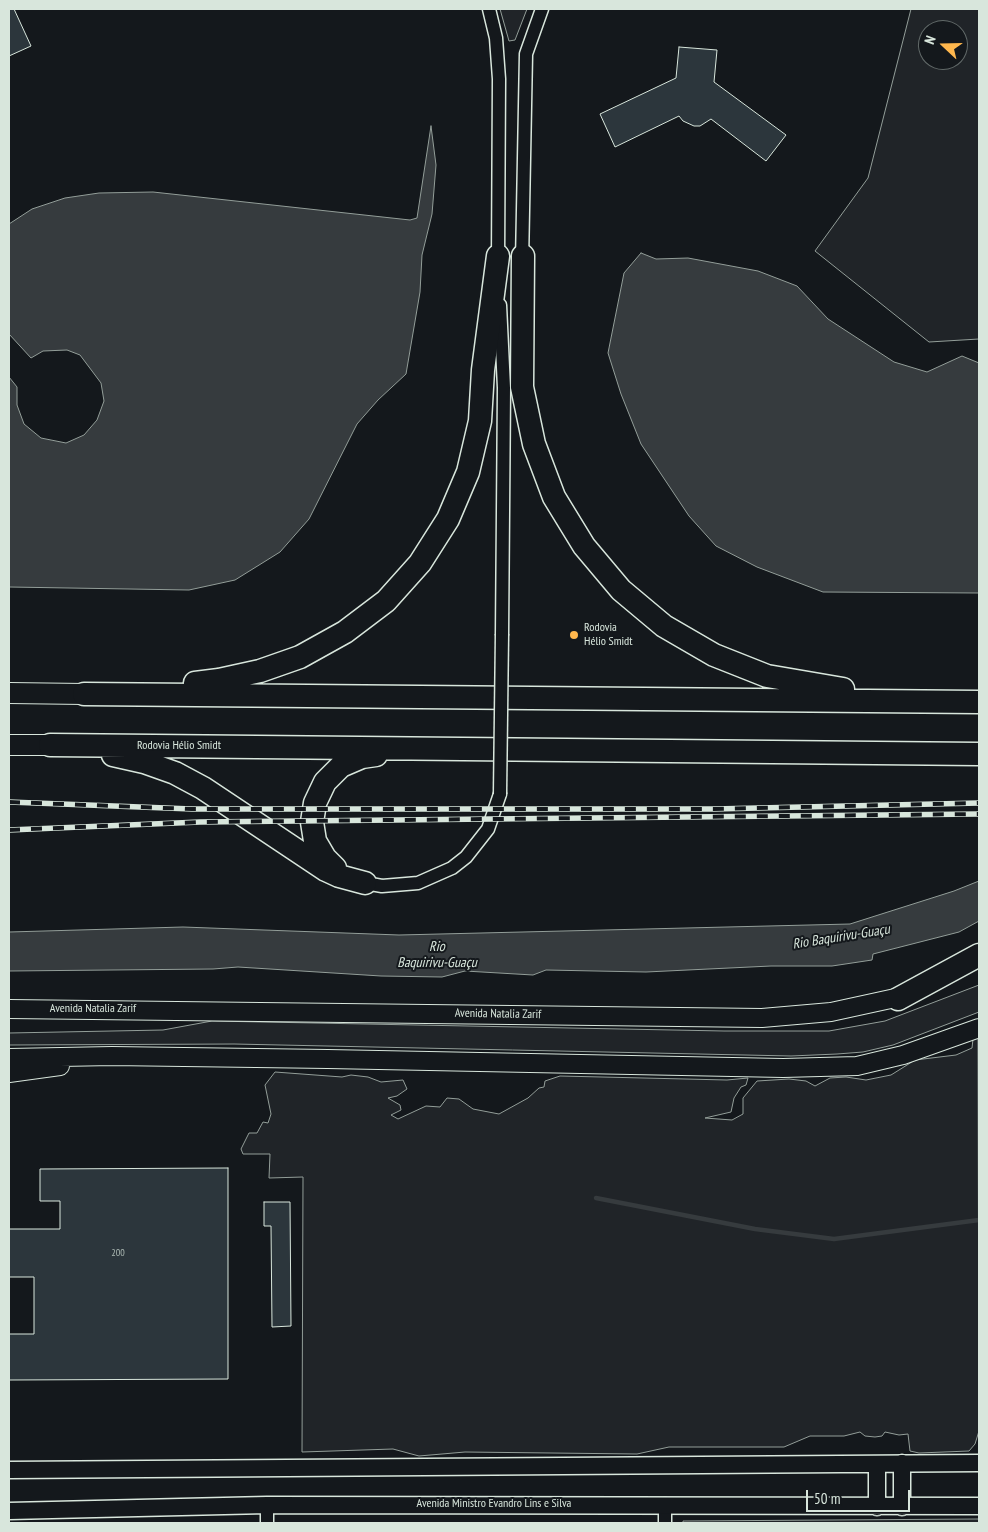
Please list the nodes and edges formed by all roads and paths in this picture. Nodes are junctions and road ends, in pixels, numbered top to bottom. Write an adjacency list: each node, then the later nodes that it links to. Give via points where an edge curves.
1 (489, 9): 3 (street, via 496,38 499,79)
2 (542, 9): 4 (street, via 526,54)
3 (498, 256): 5 (street); 7 (highway, via 483,370 480,421 468,472 448,519 420,563 386,601 345,632 300,657 260,671 219,680)
4 (523, 256): 5 (street); 8 (highway, via 522,388 534,444 559,505 584,546 621,590 673,631 714,656 767,676 823,687)
5 (504, 388): 13 (street, bridge, via 500,794 488,829 466,857 452,868 436,877 410,884 382,886)
6 (9, 693): 7 (main road)
7 (84, 694): 8 (highway)
8 (971, 702)
9 (9, 745): 10 (main road, Rodovia Hélio Smidt)
10 (50, 745): 11 (highway, Rodovia Hélio Smidt); 13 (highway, via 144,762 174,774 203,788 326,870)
11 (431, 747): 12 (highway, Rodovia Hélio Smidt); 13 (highway, via 352,761 332,773 319,792 312,822 320,850 339,872)
12 (979, 754)
13 (365, 882)
14 (979, 955): 16 (highway)
15 (979, 968): 16 (main road, Avenida Natalia Zarif)
16 (898, 999): 17 (main road, Avenida Natalia Zarif, via 831,1012 762,1018)
17 (9, 1009)
18 (979, 1028): 19 (main road, via 903,1055 858,1066 792,1068)
19 (112, 1056): 20 (main road); 21 (main road)
20 (9, 1058)
21 (9, 1073)
22 (902, 1463): 23 (street); 24 (street); 30 (street)
23 (979, 1463)
24 (877, 1464): 25 (street); 29 (street)
25 (9, 1470)
26 (665, 1504): 27 (street, Avenida Ministro Evandro Lins e Silva); 29 (street, Avenida Ministro Evandro Lins e Silva); 33 (street)
27 (266, 1505): 31 (street, Avenida Ministro Evandro Lins e Silva); 32 (street)
28 (979, 1506): 30 (street, Avenida Ministro Evandro Lins e Silva)
29 (877, 1507): 30 (street, Avenida Ministro Evandro Lins e Silva)
30 (902, 1507)
31 (9, 1511)
32 (267, 1523)
33 (665, 1523)

